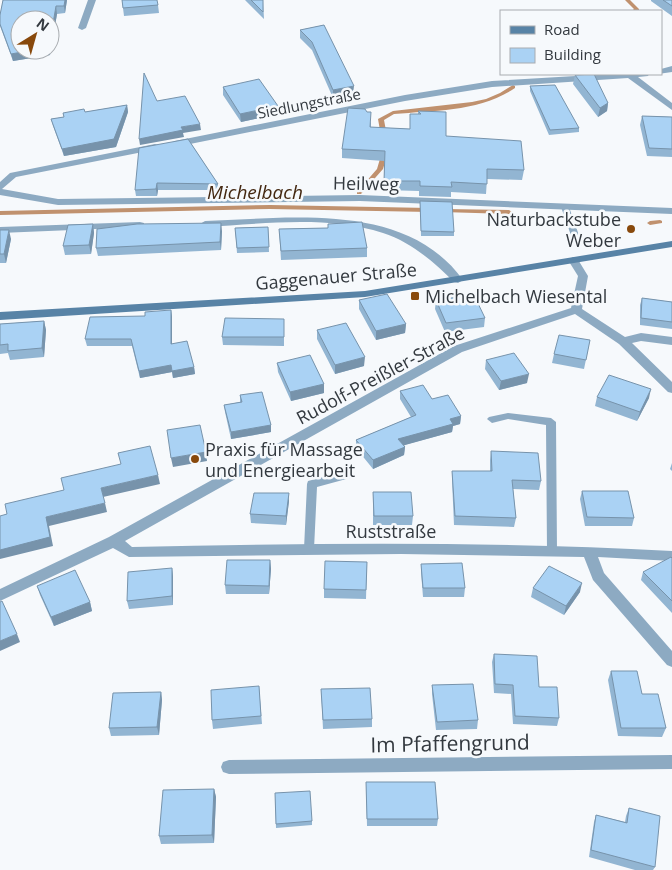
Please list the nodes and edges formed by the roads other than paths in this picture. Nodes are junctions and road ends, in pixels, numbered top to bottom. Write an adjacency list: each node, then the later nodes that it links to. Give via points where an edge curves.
1 (92, 0): 2 (street)
2 (82, 28)
3 (638, 75): 4 (street, Siedlungstraße)
4 (631, 76): 5 (street); 6 (street, Siedlungstraße, via 492,84 405,98 13,175)
5 (672, 107)
6 (0, 187)
7 (0, 192): 8 (street, Heilweg, via 58,202 360,198)
8 (566, 207): 9 (street, Heilweg); 13 (lane)
9 (672, 212)
10 (190, 224): 16 (street, via 309,220 362,225 387,231 420,248)
11 (150, 225): 12 (street)
12 (0, 230)
13 (578, 244)
14 (672, 244): 15 (main road, Gaggenauer Straße)
15 (573, 260): 16 (main road, Gaggenauer Straße); 17 (street, via 583,276)
16 (458, 280): 18 (main road, Gaggenauer Straße, via 365,294)
17 (576, 310): 19 (street); 24 (street, Rudolf-Preißler-Straße, via 458,349)
18 (0, 316)
19 (623, 341): 20 (street, via 641,337); 21 (street)
20 (672, 341)
21 (672, 389)
22 (492, 419): 26 (lane, via 508,416 551,422)
23 (346, 475): 25 (lane, via 312,484)
24 (114, 541): 25 (street, Ruststraße, via 129,552); 29 (street, Rudolf-Preißler-Straße)
25 (309, 549): 26 (street, Ruststraße)
26 (552, 551): 27 (street, Ruststraße)
27 (588, 551): 28 (street, Ruststraße); 30 (street, via 598,576)
28 (672, 556)
29 (0, 595)
30 (672, 661)
31 (672, 762): 32 (street, Im Pfaffengrund)
32 (229, 767)

